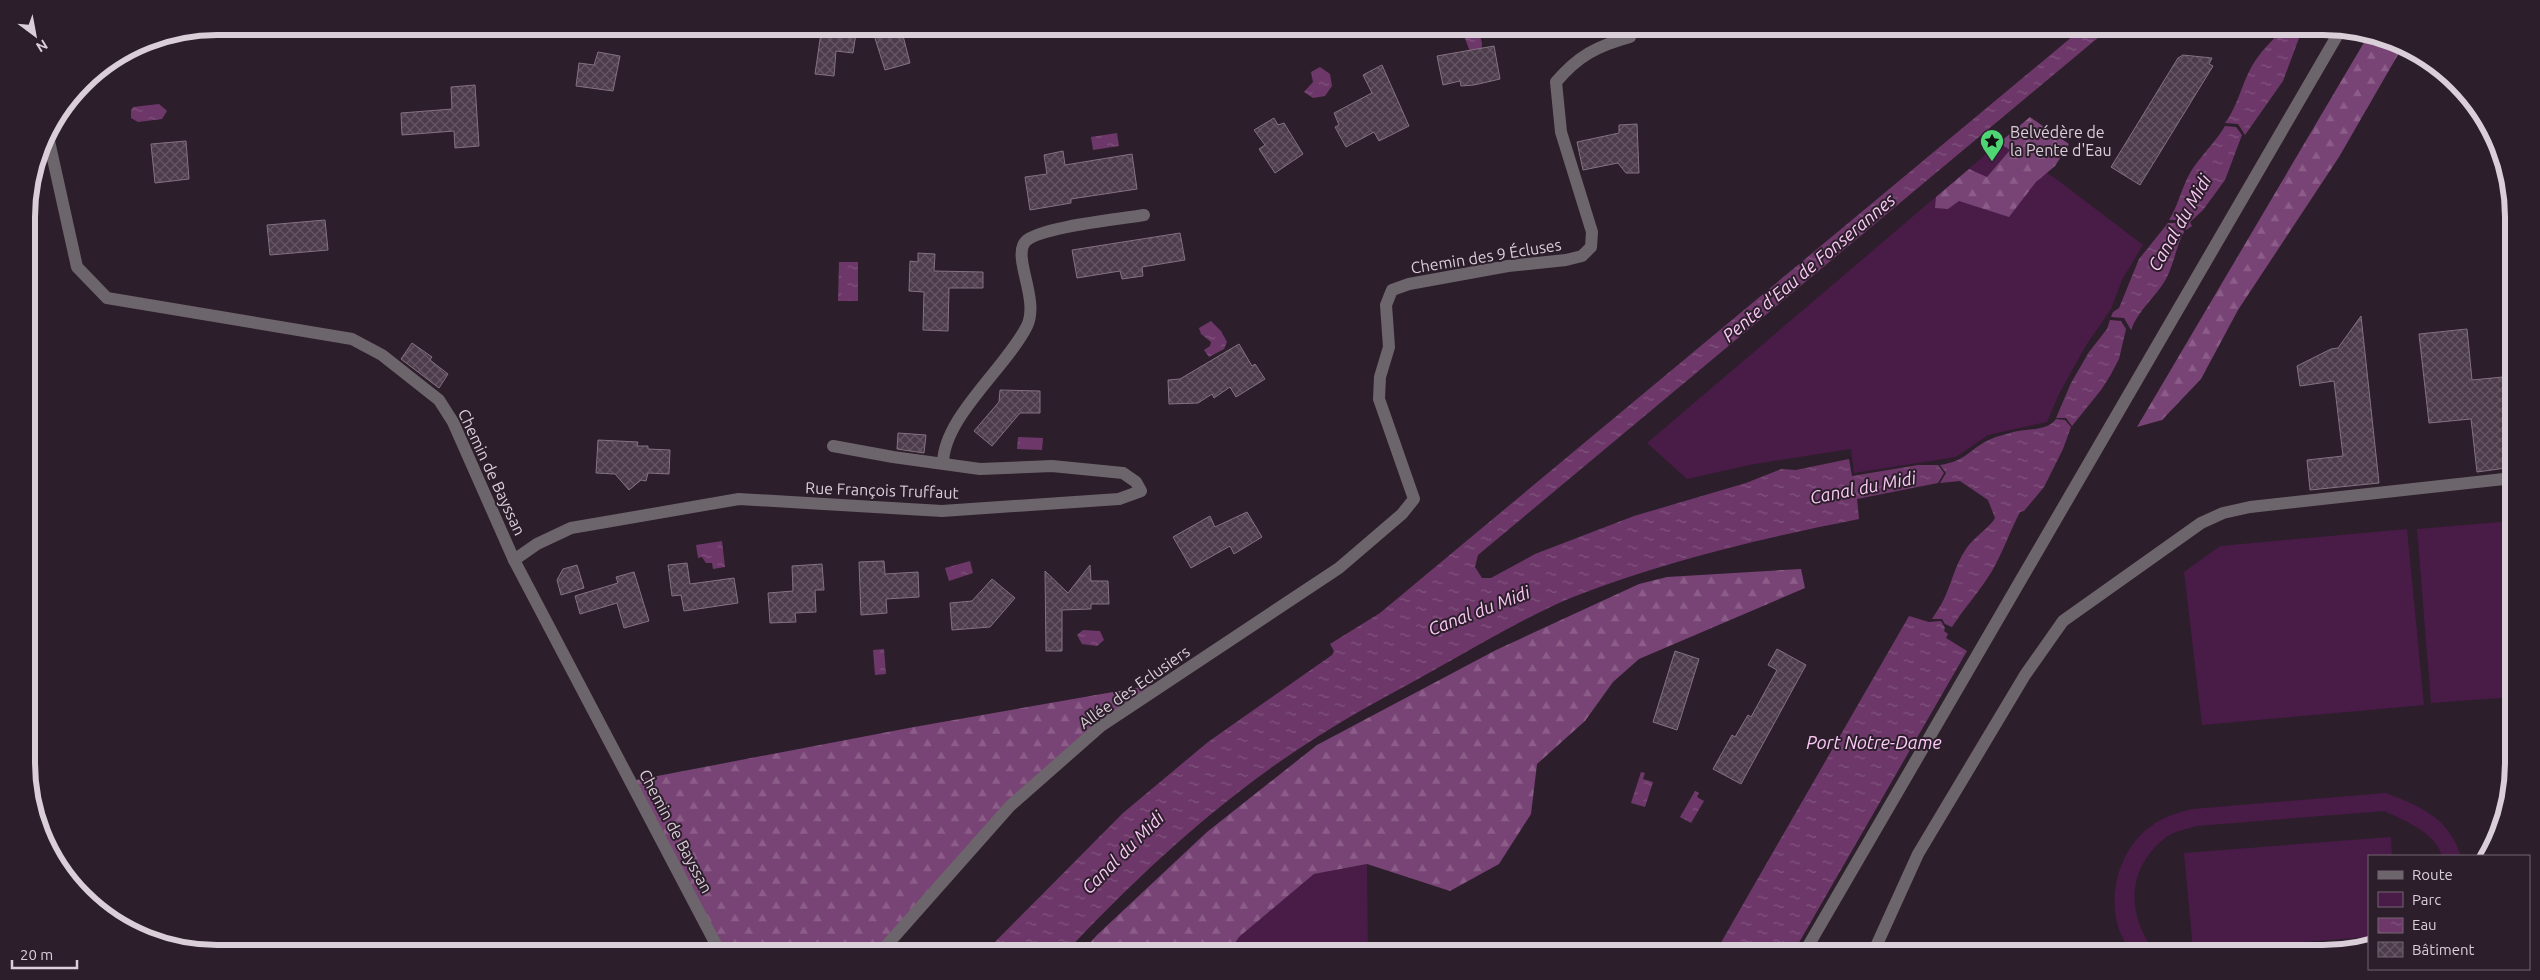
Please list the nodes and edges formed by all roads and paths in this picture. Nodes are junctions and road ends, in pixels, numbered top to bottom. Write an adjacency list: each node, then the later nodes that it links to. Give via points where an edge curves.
1 (1630, 35): 8 (street, Chemin des 9 Écluses, via 1603,45 1573,62 1556,82 1561,132 1592,232 1591,246 1582,256 1508,266 1392,290 1386,306 1389,348 1380,377 1379,399)
2 (2337, 35): 12 (street)
3 (50, 145): 9 (street, Chemin de Bayssan, via 77,268 107,298 352,339 382,355 439,400 453,422)
4 (1144, 215): 6 (street, Rue François Truffaut, via 1041,232 1025,241 1020,253 1032,303 1028,323 1010,354 955,424 944,449)
5 (833, 446): 6 (street, Rue François Truffaut)
6 (943, 464): 9 (street, Rue François Truffaut, via 980,469 1052,466 1123,473 1136,482 1141,491 1119,499 942,511 739,499 572,528 537,544)
7 (2505, 479): 13 (street, via 2250,507 2223,513 2201,523 2064,621 2025,675 1918,854)
8 (1414, 499): 11 (street, Allée des Eclusiers, via 1402,514 1339,568 1101,726 1010,806)
9 (514, 560): 10 (street, Chemin de Bayssan)
10 (716, 945)
11 (887, 945)
12 (1809, 945)
13 (1877, 945)

